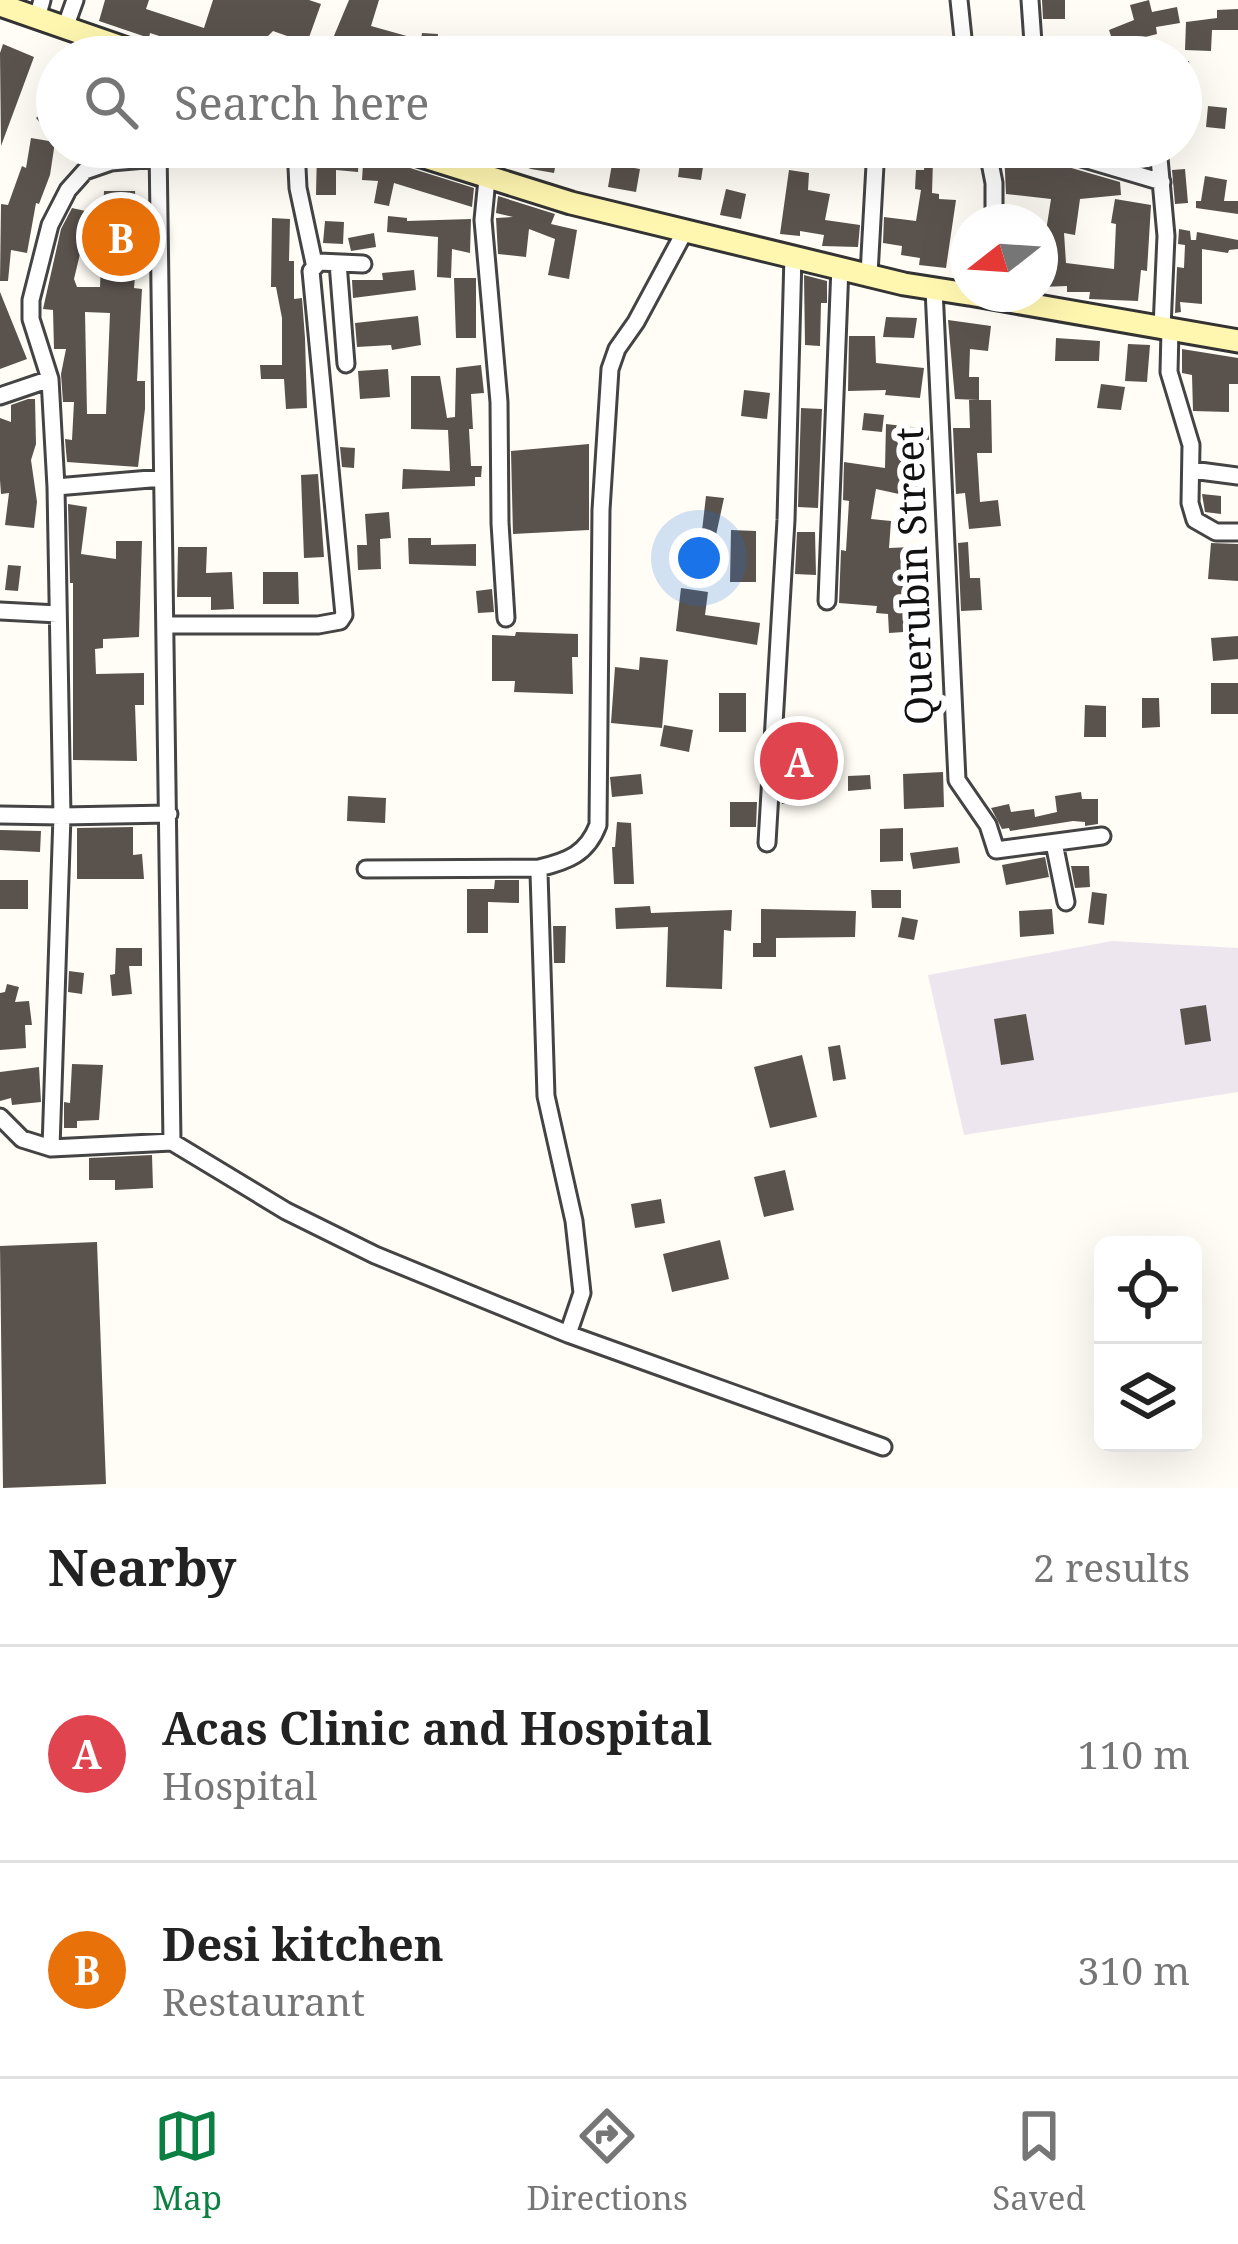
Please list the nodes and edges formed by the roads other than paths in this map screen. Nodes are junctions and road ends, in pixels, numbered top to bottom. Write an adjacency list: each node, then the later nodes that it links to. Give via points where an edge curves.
1 (75, 0): 6 (street)
2 (958, 0): 8 (street)
3 (1030, 0): 9 (street)
4 (0, 5): 5 (main road)
5 (39, 9): 6 (main road)
6 (65, 28): 7 (main road)
7 (88, 36)
8 (962, 36)
9 (1033, 36)
10 (94, 168): 34 (street, via 68,190 35,273 31,319)
11 (157, 168): 38 (street)
12 (298, 168): 23 (street)
13 (456, 168): 18 (main road)
14 (876, 168): 27 (street)
15 (993, 168): 20 (street)
16 (1115, 168): 19 (street)
17 (1160, 168): 19 (street)
18 (487, 178): 21 (main road); 44 (street)
19 (1162, 182): 31 (street)
20 (994, 204)
21 (685, 231): 22 (main road); 52 (street, via 610,369 598,825 569,861)
22 (794, 255): 26 (main road); 50 (street)
23 (314, 263): 24 (street); 45 (street, via 344,615 318,625)
24 (338, 263): 25 (street); 33 (street)
25 (363, 264)
26 (839, 266): 27 (main road); 41 (street)
27 (869, 274): 28 (main road)
28 (934, 289): 29 (main road); 51 (street, Querubin Street, via 955,767 996,850)
29 (950, 291)
30 (1058, 310): 31 (main road)
31 (1166, 329): 32 (main road); 36 (street)
32 (1238, 341)
33 (346, 364)
34 (50, 379): 35 (street); 39 (street)
35 (0, 396)
36 (1192, 470): 37 (street); 40 (street, via 1196,520 1216,532)
37 (1238, 476)
38 (162, 478): 39 (street); 45 (street)
39 (56, 487): 43 (street)
40 (1238, 532)
41 (827, 601)
42 (0, 611): 43 (street)
43 (58, 614): 48 (street)
44 (506, 618)
45 (165, 625): 47 (street)
46 (0, 814): 48 (street)
47 (169, 814): 48 (street); 56 (street)
48 (62, 816): 57 (street)
49 (1102, 836): 51 (street)
50 (767, 843)
51 (1054, 843): 54 (street)
52 (539, 868): 53 (street); 58 (street, via 546,1096 583,1293)
53 (366, 869)
54 (1066, 902)
55 (0, 1117): 57 (street, via 22,1138)
56 (172, 1142): 57 (street); 58 (street, via 357,1246)
57 (51, 1148)
58 (568, 1334): 59 (street)
59 (883, 1447)

